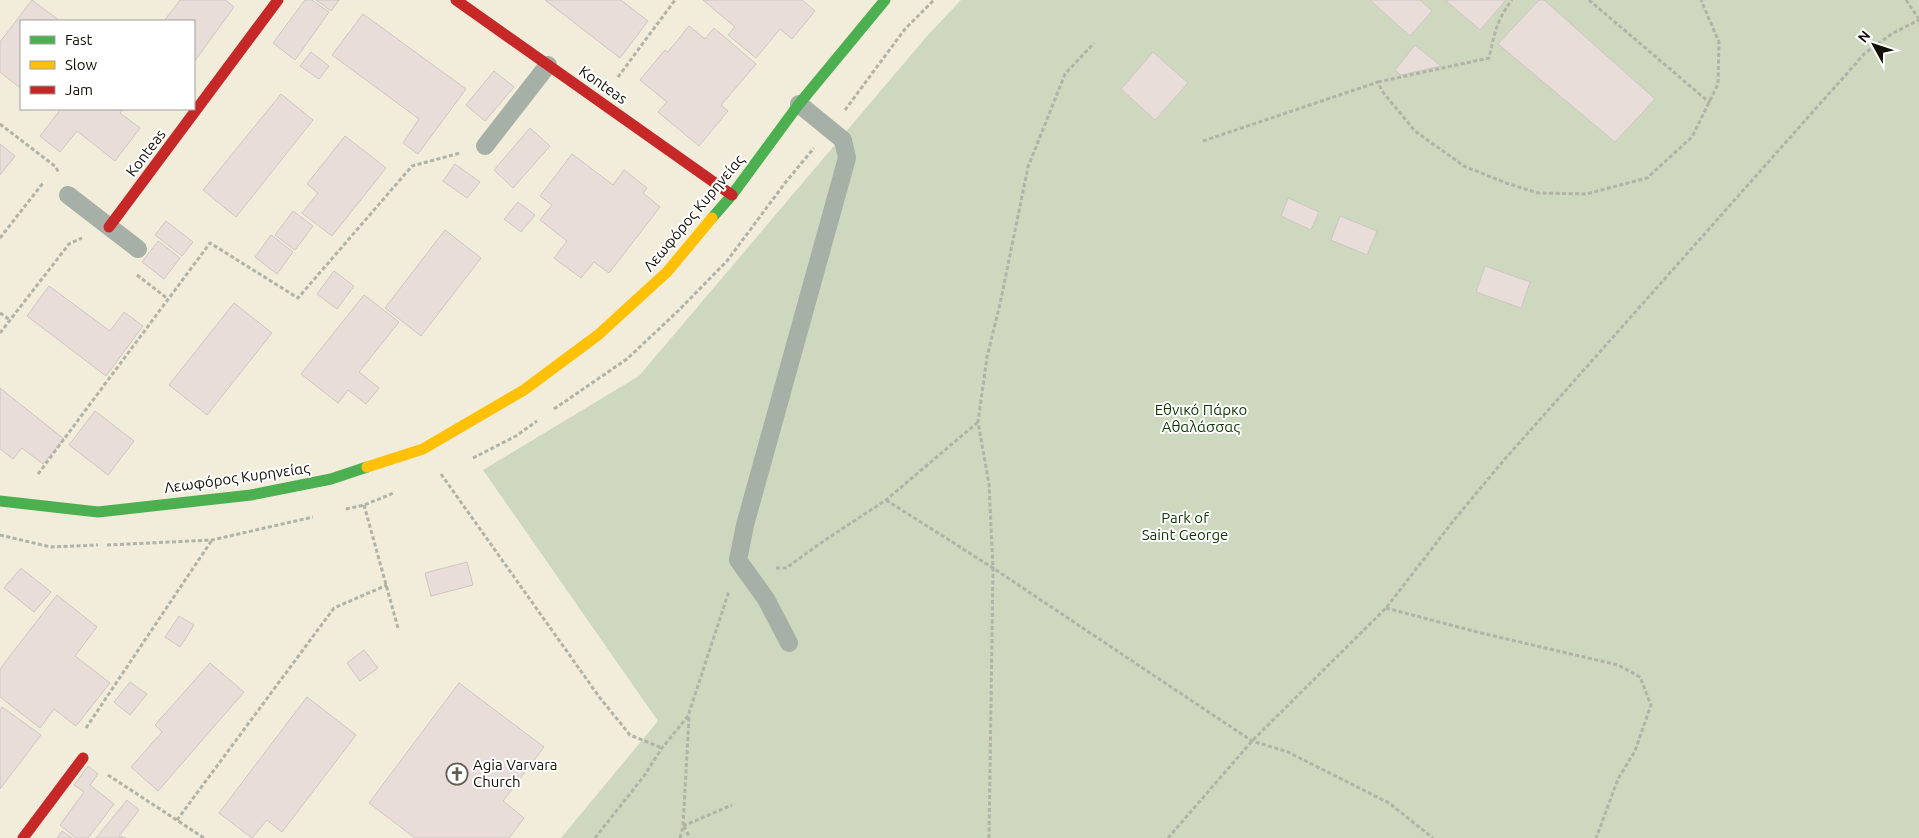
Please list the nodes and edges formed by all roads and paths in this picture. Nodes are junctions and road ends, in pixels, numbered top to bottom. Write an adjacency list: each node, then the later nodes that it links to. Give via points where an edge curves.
1 (278, 0): 24 (main road, Konteas)
2 (456, 0): 11 (main road, Konteas)
3 (675, 0): 13 (path)
4 (885, 0): 15 (main road, Λεωφόρος Κυρηνείας)
5 (1512, 0): 12 (path, via 1496,26 1489,58)
6 (1589, 0): 14 (path)
7 (1701, 0): 14 (path, via 1720,42 1718,84)
8 (1906, 0): 9 (path)
9 (1919, 20): 41 (path, via 1865,52 1504,460)
10 (1094, 43): 31 (path, via 1066,74 1028,166 987,357)
11 (548, 65): 13 (main road, Konteas); 18 (lane)
12 (1378, 82): 14 (path, via 1415,131 1464,166 1538,193 1586,194 1647,178 1692,138); 17 (path)
13 (600, 102): 23 (main road, Konteas)
14 (1710, 103)
15 (800, 104): 23 (main road, Λεωφόρος Κυρηνείας); 38 (lane, via 843,140 847,158)
16 (0, 124): 19 (path)
17 (1203, 141)
18 (485, 146): 27 (path, via 412,166 298,298 210,243)
19 (56, 168): 20 (path); 22 (path)
20 (50, 175)
21 (43, 183): 25 (path)
22 (68, 195): 24 (lane)
23 (732, 195): 32 (main road, Λεωφόρος Κυρηνείας, via 667,272 598,336 524,390)
24 (109, 227): 26 (lane); 29 (path, via 69,244)
25 (0, 238)
26 (138, 250): 27 (path, via 137,276)
27 (168, 299): 35 (path)
28 (0, 313): 29 (path)
29 (10, 320): 30 (path)
30 (0, 333)
31 (978, 422): 33 (path); 39 (path, via 989,484)
32 (423, 449): 35 (main road, Λεωφόρος Κυρηνείας, via 331,479 251,494 98,512); 46 (path, via 618,720 630,735)
33 (886, 500): 38 (path, via 786,568 766,568); 39 (path)
34 (0, 501): 35 (main road, Λεωφόρος Κυρηνείας)
35 (16, 503)
36 (364, 505): 40 (path)
37 (212, 540): 47 (path, via 73,748)
38 (738, 560): 43 (lane, via 766,599); 44 (path)
39 (993, 568): 45 (path); 56 (path)
40 (387, 585): 42 (path); 49 (path, via 334,608)
41 (1386, 608): 45 (path); 59 (path, via 1618,665 1640,677 1652,705 1635,751 1618,779)
42 (398, 628)
43 (789, 643)
44 (688, 716): 46 (path); 50 (path)
45 (1252, 741): 57 (path); 58 (path, via 1288,752 1389,803)
46 (662, 748): 53 (path)
47 (83, 758): 49 (path); 51 (main road)
48 (732, 806): 50 (path)
49 (177, 820): 52 (path)
50 (683, 826): 54 (path); 55 (path)
51 (23, 838)
52 (204, 838)
53 (596, 838)
54 (680, 838)
55 (690, 838)
56 (989, 838)
57 (1168, 838)
58 (1433, 838)
59 (1596, 838)

